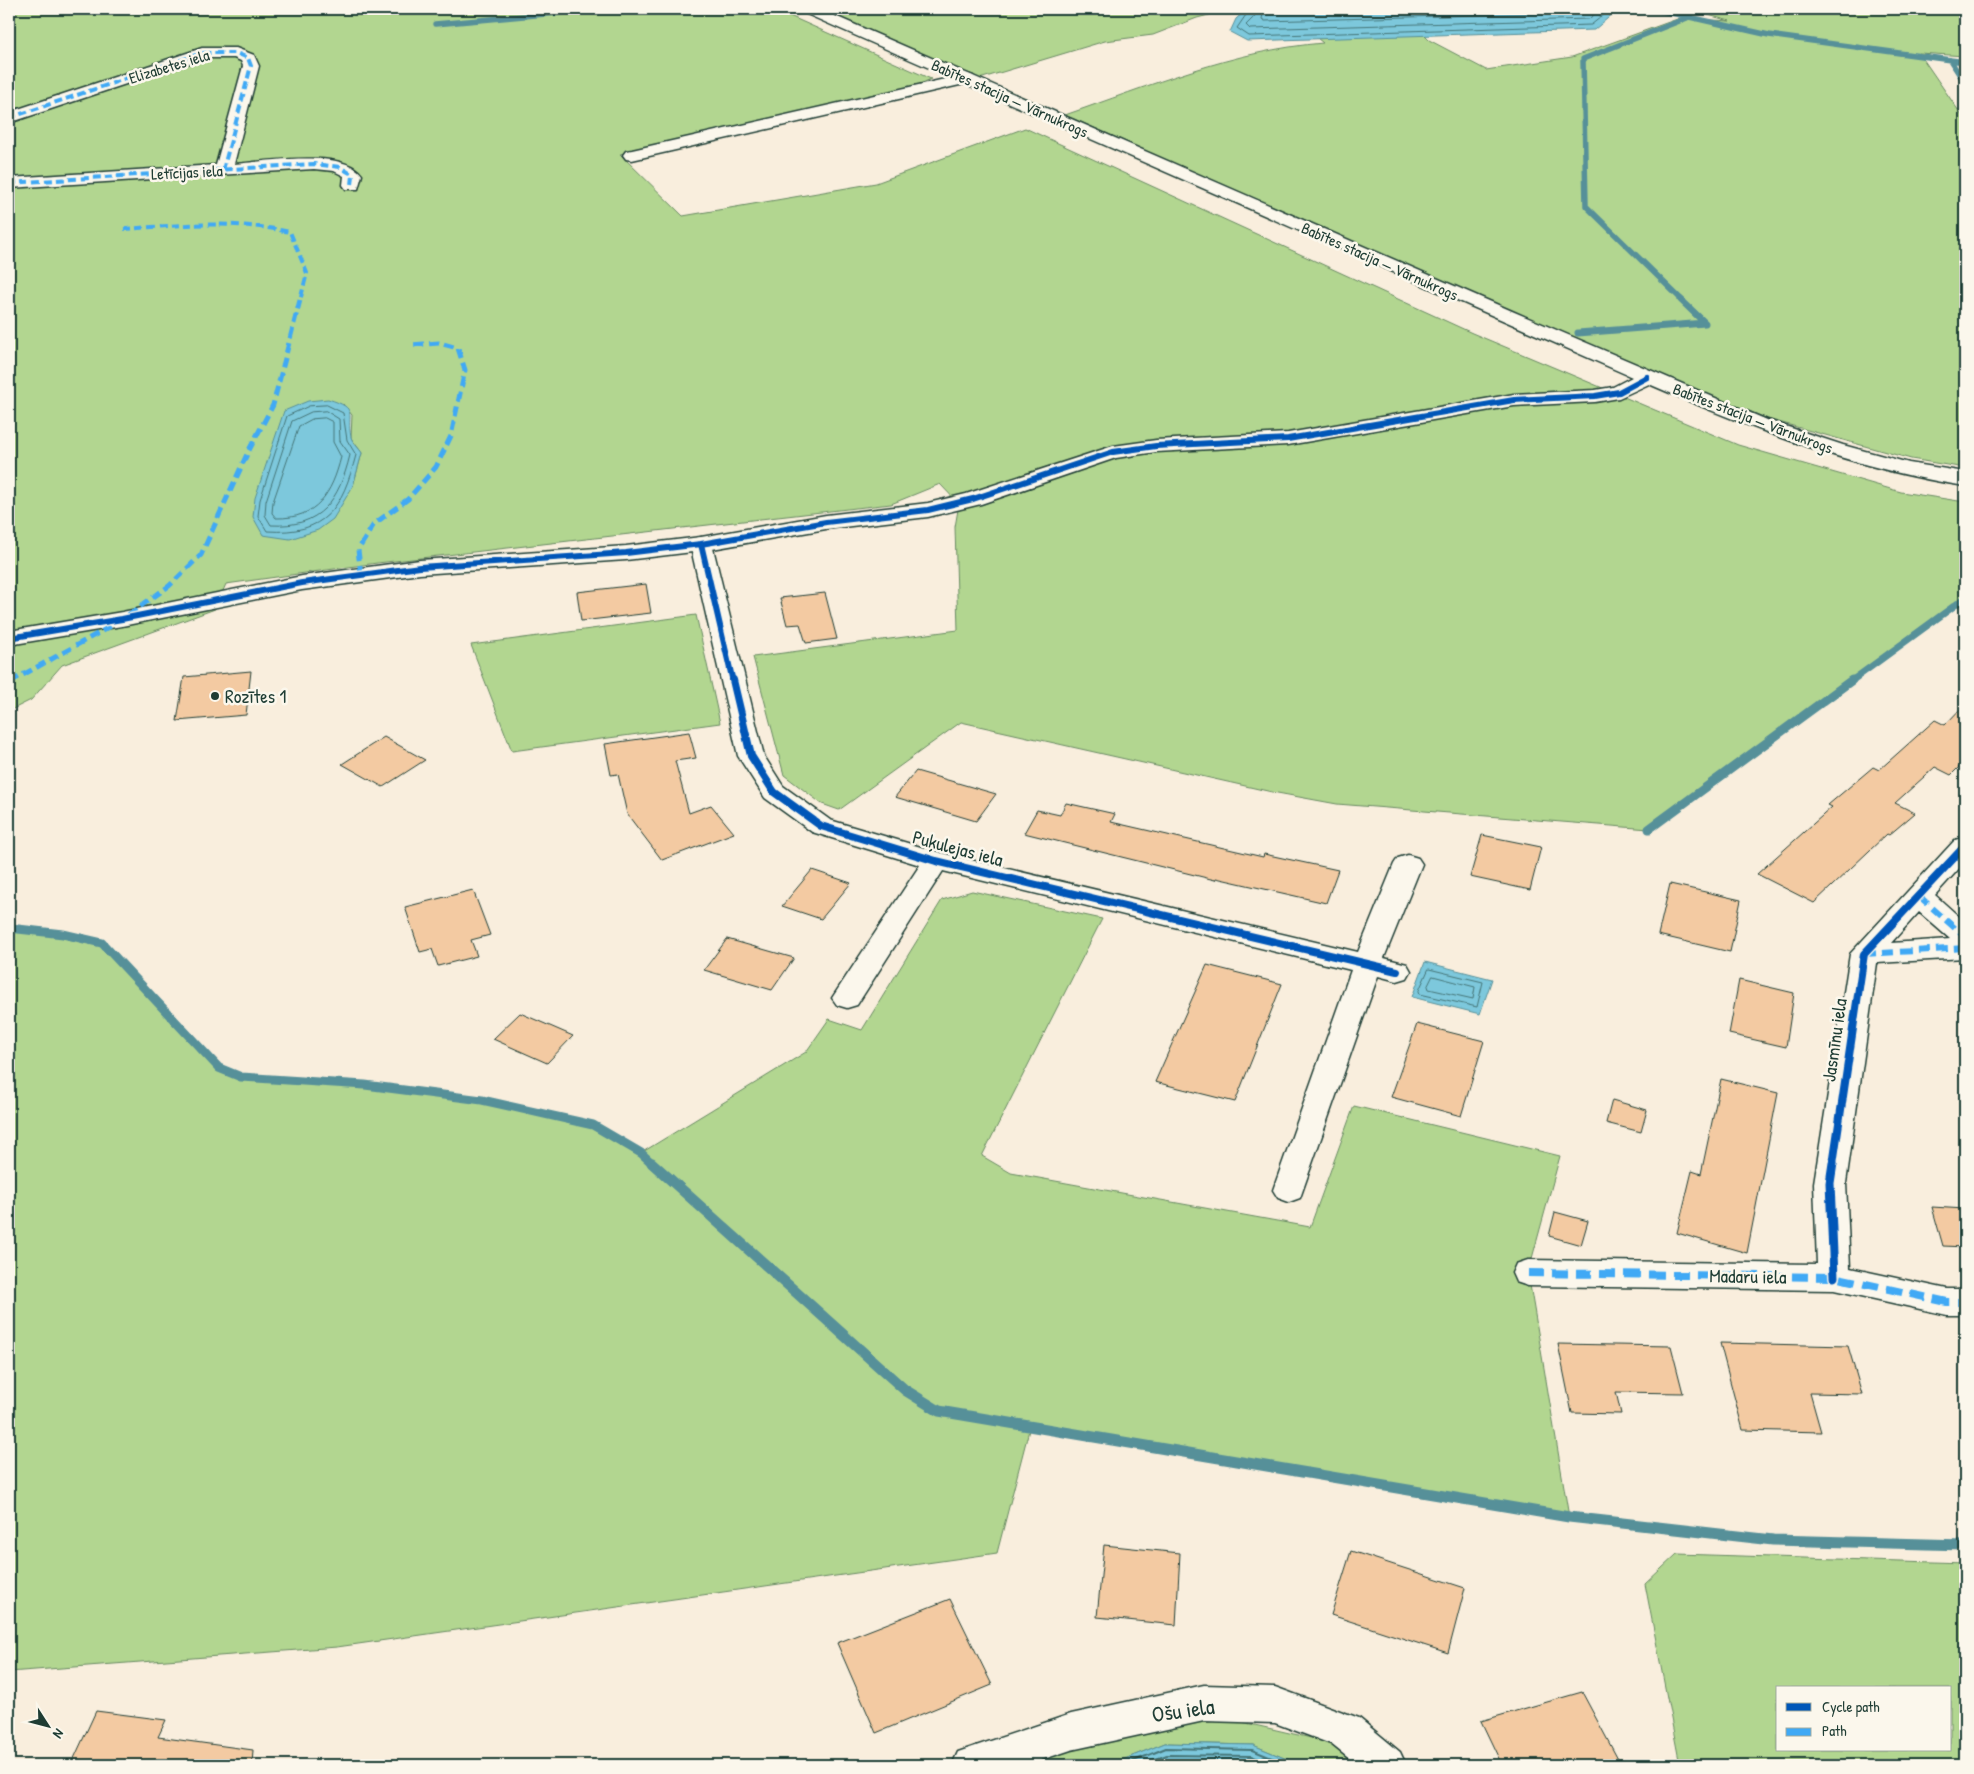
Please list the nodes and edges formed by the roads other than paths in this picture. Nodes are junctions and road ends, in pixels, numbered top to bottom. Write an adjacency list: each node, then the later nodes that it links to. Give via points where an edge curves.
1 (807, 9): 2 (street, Babītes stacija — Vārnukrogs)
2 (967, 79): 4 (street); 8 (street, Babītes stacija — Vārnukrogs)
3 (9, 118): 5 (street, Elizabetes iela, via 202,53 236,53 248,58 251,66)
4 (632, 155)
5 (223, 170): 6 (street, Letīcijas iela); 7 (street, Letīcijas iela, via 334,165 347,168 353,175)
6 (9, 182)
7 (352, 185)
8 (1647, 377): 9 (street, Babītes stacija — Vārnukrogs, via 1760,424 1835,450 1908,469); 10 (street, via 1619,392 1595,396 1514,400 1288,439 1156,446 1113,452 973,499 928,510 826,522)
9 (1965, 479)
10 (701, 544): 11 (street, via 626,553 420,568 302,583); 13 (street, Puķulejas iela, via 751,756 774,792 822,826)
11 (9, 638)
12 (1965, 846): 15 (street)
13 (936, 861): 19 (street, Puķulejas iela); 21 (street)
14 (1408, 864): 19 (street)
15 (1919, 896): 16 (street); 18 (street)
16 (1965, 937)
17 (1965, 948): 18 (street)
18 (1864, 954): 24 (street, Jasmīnu iela, via 1830,1183)
19 (1368, 965): 20 (street, Puķulejas iela); 22 (street)
20 (1397, 971)
21 (847, 998)
22 (1289, 1190)
23 (1528, 1273): 24 (street, Madaru iela)
24 (1834, 1277): 25 (street, Madaru iela, via 1947,1302)
25 (1965, 1302)
26 (972, 1765): 27 (street, Ošu iela, via 1071,1732 1204,1703 1275,1705 1345,1731)
27 (1386, 1765)

